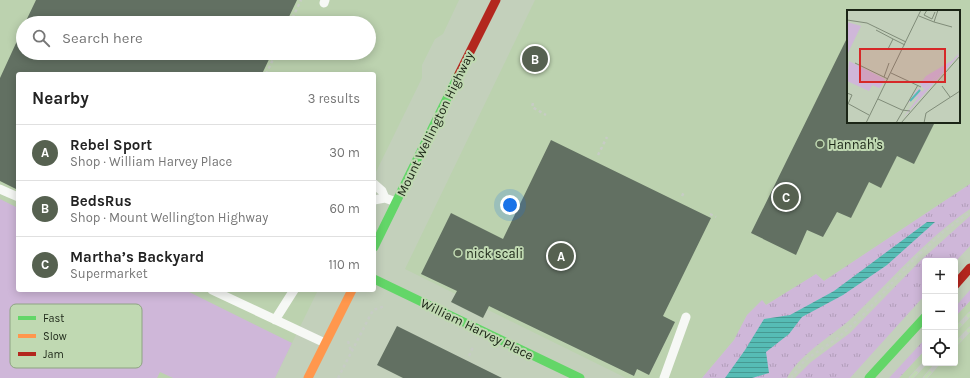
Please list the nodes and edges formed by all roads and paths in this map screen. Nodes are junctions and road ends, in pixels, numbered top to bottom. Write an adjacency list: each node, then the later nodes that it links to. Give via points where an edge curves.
1 (301, 0): 3 (path)
2 (496, 0): 17 (main road, Mount Wellington Highway)
3 (293, 16)
4 (273, 60): 5 (path)
5 (267, 72)
6 (533, 103): 7 (path, via 534,109)
7 (546, 115)
8 (607, 137): 9 (path)
9 (598, 155)
10 (376, 186): 15 (lane)
11 (0, 189): 13 (lane)
12 (684, 192): 14 (path)
13 (16, 196)
14 (682, 196)
15 (385, 198): 16 (lane); 17 (lane)
16 (376, 200)
17 (396, 202): 21 (main road, Mount Wellington Highway)
18 (970, 212): 39 (path, via 943,232 859,318 838,338 805,360)
19 (710, 214): 20 (path)
20 (716, 217)
21 (376, 243)
22 (970, 268): 24 (main road)
23 (376, 280): 37 (main road, William Harvey Place)
24 (958, 282)
25 (216, 292): 30 (lane)
26 (293, 292): 30 (lane)
27 (351, 292): 32 (main road)
28 (391, 305): 34 (path, via 373,310)
29 (686, 317): 38 (lane)
30 (275, 320): 32 (lane)
31 (922, 321): 40 (main road)
32 (325, 343): 35 (main road)
33 (349, 345): 34 (path)
34 (351, 352): 36 (path)
35 (308, 378)
36 (338, 378)
37 (580, 378)
38 (664, 378)
39 (791, 378)
40 (869, 378)

